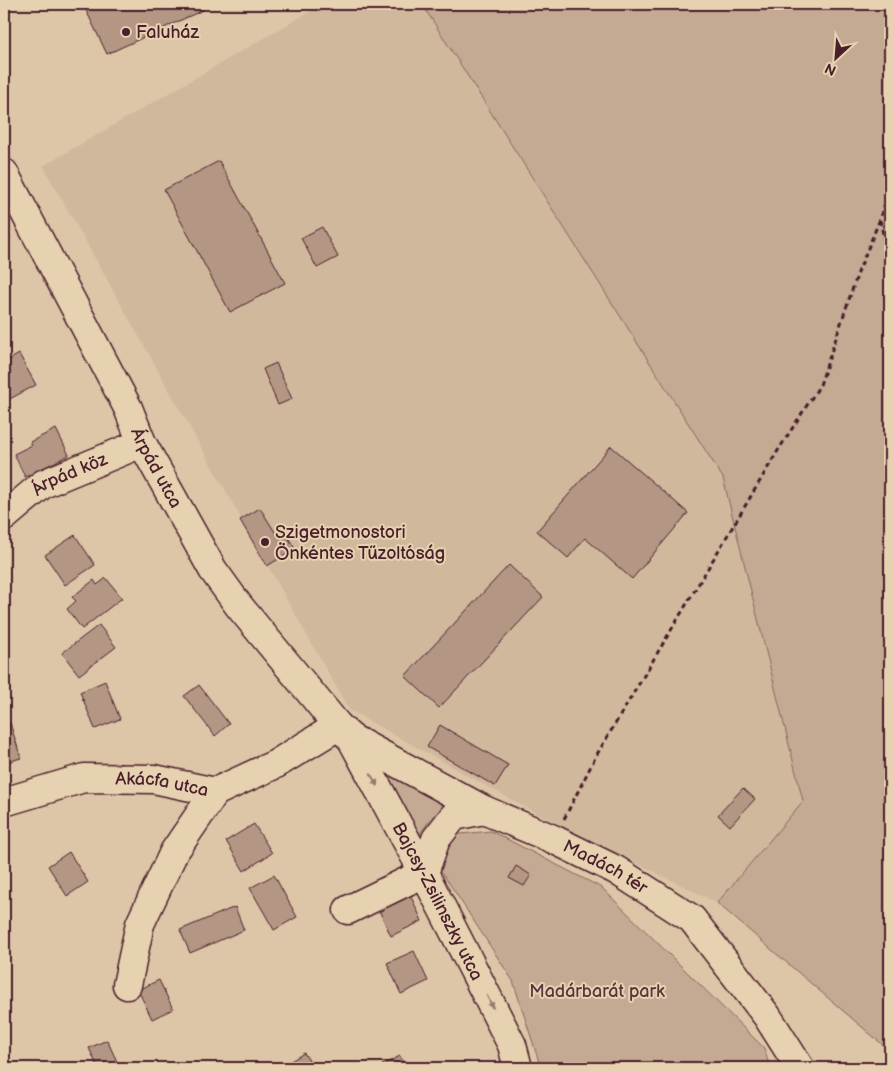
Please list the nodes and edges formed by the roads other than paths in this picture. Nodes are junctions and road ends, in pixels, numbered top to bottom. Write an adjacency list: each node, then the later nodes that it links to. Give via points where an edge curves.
1 (4, 173): 2 (street, Árpád utca, via 128,408)
2 (142, 443): 3 (street, Árpád köz, via 43,484); 4 (street, Árpád utca, via 213,570)
3 (4, 517)
4 (344, 732): 5 (street, Akácfa utca); 7 (street, Madách tér); 8 (street, Bajcsy-Zsilinszky utca, one-way to 8)
5 (215, 792): 6 (street, Akácfa utca, via 154,779 84,778); 10 (street, via 174,852 140,924)
6 (4, 802)
7 (484, 810): 8 (street, via 454,816 436,839); 12 (street, Madách tér, via 616,870 692,919 767,1016)
8 (424, 873): 9 (street); 11 (street, Bajcsy-Zsilinszky utca, one-way to 11, via 512,1045)
9 (348, 910)
10 (127, 985)
11 (518, 1068)
12 (800, 1068)

